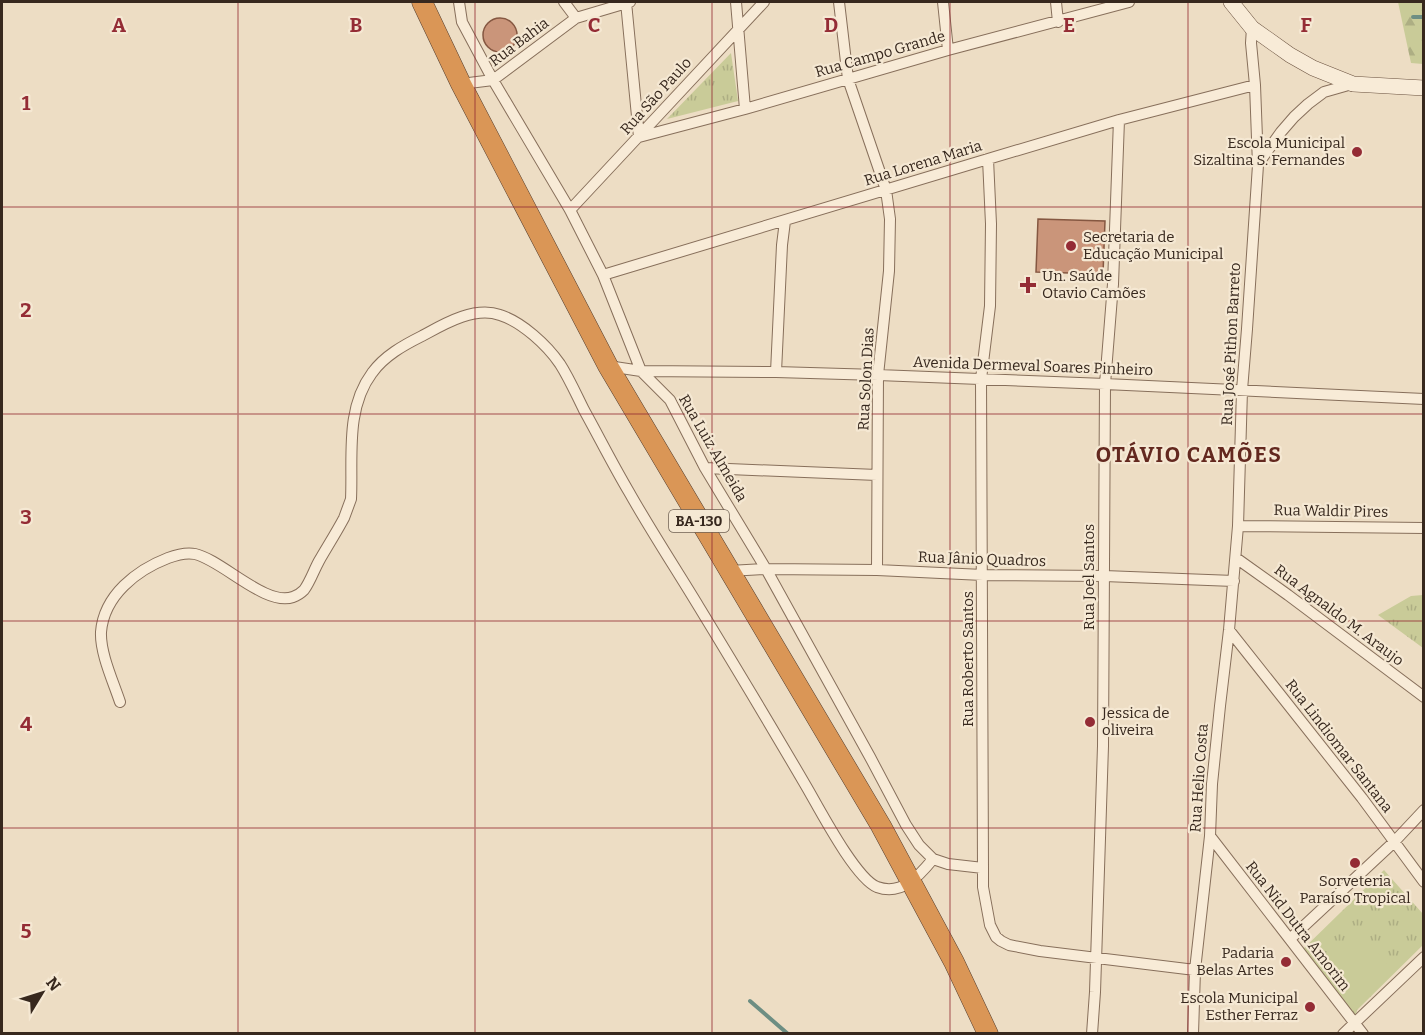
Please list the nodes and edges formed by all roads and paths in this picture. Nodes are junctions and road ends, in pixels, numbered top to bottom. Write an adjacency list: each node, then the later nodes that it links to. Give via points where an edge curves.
1 (422, 2): 19 (highway, BA-130)
2 (459, 2): 18 (street, Rua Luiz Almeida, via 462,22)
3 (564, 2): 12 (street)
4 (628, 2): 12 (street, Rua Bahia); 25 (street)
5 (736, 2): 14 (street)
6 (764, 2): 14 (street, Rua São Paulo)
7 (839, 2): 17 (street, Rua Solon Dias)
8 (944, 2): 16 (street)
9 (1056, 2): 13 (street)
10 (1129, 2): 13 (street, Rua Campo Grande)
11 (1231, 2): 15 (street)
12 (576, 18): 18 (street, Rua Bahia)
13 (1058, 22): 16 (street, Rua Campo Grande)
14 (739, 28): 23 (street); 25 (street, Rua São Paulo)
15 (1251, 28): 20 (street, via 1303,63); 21 (street, Rua José Pithon Barreto)
16 (948, 50): 17 (street, Rua Campo Grande)
17 (848, 79): 23 (street, Rua Campo Grande); 28 (street, Rua Solon Dias)
18 (493, 80): 19 (street); 29 (street, Rua Luiz Almeida)
19 (461, 84): 32 (highway, BA-130)
20 (1353, 84): 22 (street); 27 (street, via 1324,92 1308,104 1281,132)
21 (1255, 85): 24 (street, Rua Lorena Maria); 27 (street, Rua José Pithon Barreto)
22 (1424, 87)
23 (745, 109): 25 (street, Rua Campo Grande)
24 (1119, 120): 26 (street, Rua Lorena Maria); 37 (street, Rua Joel Santos)
25 (639, 137): 29 (street, Rua São Paulo)
26 (988, 159): 28 (street, Rua Lorena Maria); 36 (street, Rua Roberto Santos, via 990,306)
27 (1258, 165): 38 (street, Rua José Pithon Barreto)
28 (886, 190): 30 (street, Rua Lorena Maria); 35 (street, Rua Solon Dias, via 891,244)
29 (570, 210): 31 (street, Rua Luiz Almeida)
30 (785, 221): 31 (street, Rua Lorena Maria); 34 (street)
31 (603, 275): 33 (street, Rua Luiz Almeida)
32 (608, 366): 33 (street, Avenida Dermeval Soares Pinheiro); 47 (highway, BA-130)
33 (641, 371): 34 (street, Avenida Dermeval Soares Pinheiro); 40 (street, Rua Luiz Almeida, via 670,400)
34 (776, 372): 35 (street, Avenida Dermeval Soares Pinheiro)
35 (878, 375): 36 (street, Avenida Dermeval Soares Pinheiro); 41 (street, Rua Solon Dias)
36 (981, 379): 37 (street, Avenida Dermeval Soares Pinheiro); 48 (street, Rua Roberto Santos)
37 (1105, 384): 38 (street, Avenida Dermeval Soares Pinheiro); 49 (street, Rua Joel Santos)
38 (1242, 390): 39 (street, Avenida Dermeval Soares Pinheiro); 42 (street, Rua José Pithon Barreto)
39 (1424, 399)
40 (705, 468): 41 (street); 45 (street, Rua Luiz Almeida)
41 (877, 475): 46 (street, Rua Solon Dias)
42 (1238, 526): 43 (street, Rua Waldir Pires); 44 (street, Rua Helio Costa)
43 (1424, 528)
44 (1236, 558): 50 (street, Rua Helio Costa); 52 (street, Rua Agnaldo M. Araujo)
45 (766, 569): 46 (street, Rua Jânio Quadros); 47 (street, Rua Jânio Quadros); 57 (street, Rua Luiz Almeida, via 906,825 918,845)
46 (877, 570): 48 (street, Rua Jânio Quadros)
47 (729, 571): 59 (highway, BA-130)
48 (982, 575): 49 (street, Rua Jânio Quadros); 58 (street, Rua Roberto Santos)
49 (1104, 576): 50 (street, Rua Jânio Quadros); 63 (street, Rua Joel Santos)
50 (1234, 581): 51 (street, Rua Helio Costa)
51 (1229, 630): 55 (street, Rua Helio Costa); 56 (street, Rua Lindiomar Santana)
52 (1424, 697)
53 (120, 702): 59 (street, via 101,634 112,602 128,581 161,561 193,553 268,594 286,598 303,591 349,506 354,421 360,394 372,373 394,352 443,325 476,314 498,314 536,338 560,364 630,494 862,876 889,889)
54 (1424, 810): 56 (street)
55 (1210, 836): 61 (street, Rua Nid Dutra Amorim); 64 (street, Rua Helio Costa)
56 (1394, 842): 60 (street, Rua Lindiomar Santana); 61 (street)
57 (933, 859): 58 (street); 59 (street)
58 (982, 868): 63 (street, Rua Roberto Santos, via 990,925 996,937 1009,945)
59 (912, 882): 66 (highway, BA-130)
60 (1424, 882)
61 (1290, 939): 65 (street, Rua Nid Dutra Amorim)
62 (1424, 957): 65 (street)
63 (1096, 958): 64 (street); 67 (street, Rua Joel Santos)
64 (1195, 970): 68 (street, Rua Helio Costa)
65 (1354, 1022): 69 (street); 70 (street, Rua Nid Dutra Amorim)
66 (988, 1034)
67 (1092, 1034)
68 (1193, 1034)
69 (1343, 1034)
70 (1363, 1034)

